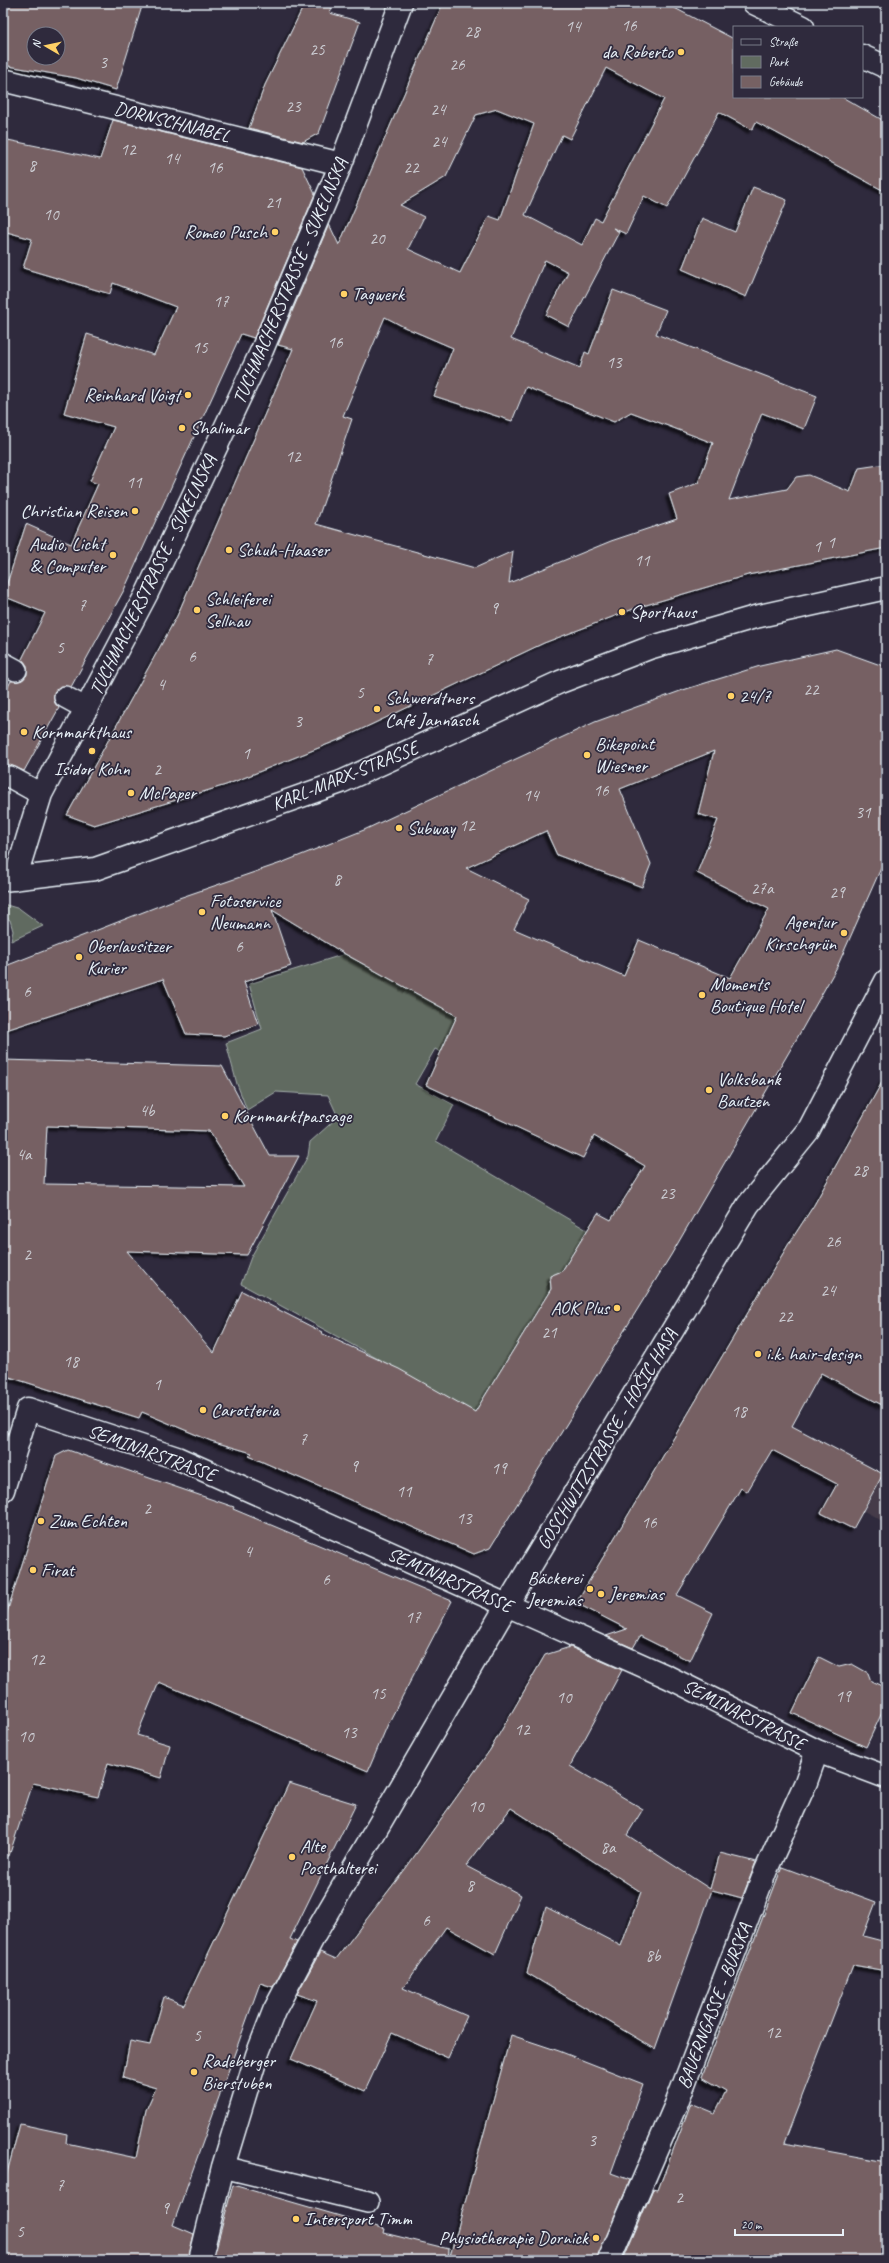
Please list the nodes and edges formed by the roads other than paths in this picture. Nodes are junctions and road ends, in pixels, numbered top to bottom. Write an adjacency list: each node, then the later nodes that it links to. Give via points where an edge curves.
1 (401, 3): 7 (street, TUCHMACHERSTRASSE - SUKELNSKA)
2 (754, 3): 3 (street)
3 (802, 26)
4 (863, 56): 5 (street)
5 (886, 67)
6 (3, 80): 7 (street, DORNSCHNABEL)
7 (341, 164): 10 (street, TUCHMACHERSTRASSE - SUKELNSKA, via 262,350 147,593)
8 (886, 588): 13 (street, KARL-MARX-STRASSE, via 755,616 649,648 560,682 341,782 96,869)
9 (65, 697): 10 (lane)
10 (87, 709): 12 (street, TUCHMACHERSTRASSE - SUKELNSKA)
11 (10, 777): 12 (lane)
12 (41, 794): 13 (street, TUCHMACHERSTRASSE - SUKELNSKA)
13 (9, 879)
14 (886, 981): 16 (street, GOSCHWITZSTRASSE - HOŠIC HASA, via 808,1131 748,1205)
15 (3, 1490): 16 (street, SEMINARSTRASSE, via 28,1409 177,1458)
16 (507, 1605): 17 (street, SEMINARSTRASSE, via 668,1677); 19 (street, GOSCHWITZSTRASSE - HOŠIC HASA, via 314,1936 274,2011 257,2055)
17 (817, 1751): 18 (street, SEMINARSTRASSE); 22 (street, BAUERNGASSE - BURSKA, via 806,1782 766,1870 677,2102)
18 (886, 1777)
19 (223, 2167): 20 (lane); 21 (street, GOSCHWITZSTRASSE - HOŠIC HASA)
20 (368, 2202)
21 (200, 2260)
22 (609, 2260)

